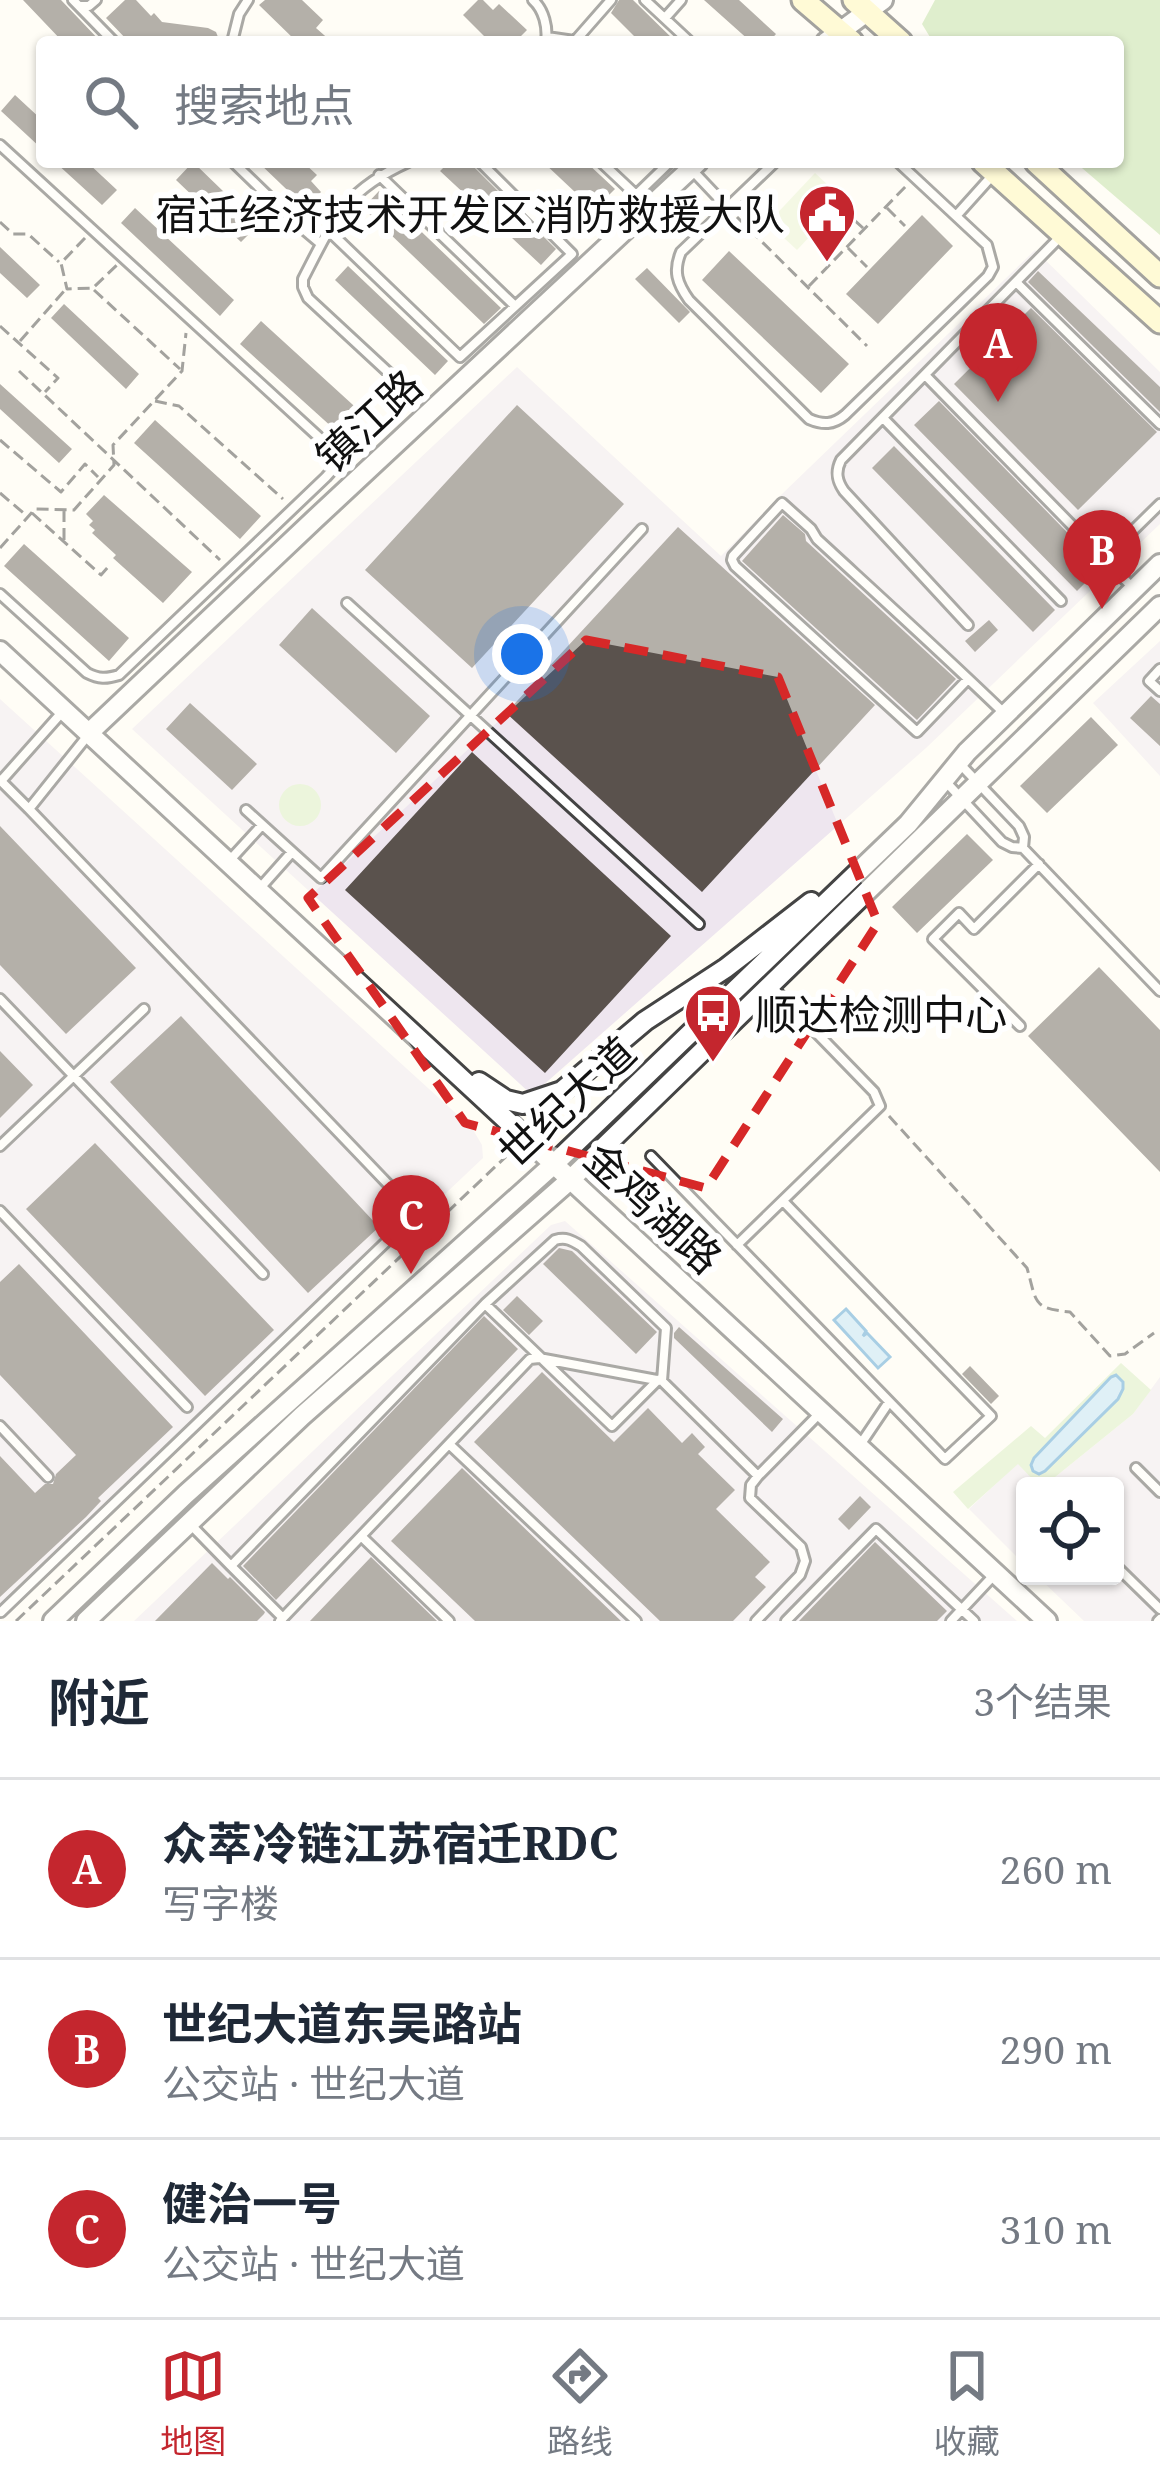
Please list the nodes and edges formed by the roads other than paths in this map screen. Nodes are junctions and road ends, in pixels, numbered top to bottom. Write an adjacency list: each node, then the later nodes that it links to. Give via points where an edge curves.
1 (96, 0): 8 (lane)
2 (248, 0): 12 (lane)
3 (533, 0): 13 (lane)
4 (611, 0): 14 (lane)
5 (645, 0): 10 (lane)
6 (681, 0): 10 (lane)
7 (803, 0): 16 (main road)
8 (76, 3): 11 (lane)
9 (868, 4): 17 (street); 18 (main road)
10 (665, 18): 15 (lane)
11 (108, 36)
12 (234, 36)
13 (546, 36)
14 (580, 36)
15 (684, 36)
16 (837, 36)
17 (841, 36)
18 (896, 36)
19 (0, 146): 52 (lane, via 335,457 334,468 119,676 87,673)
20 (239, 168): 36 (lane)
21 (395, 168): 31 (lane)
22 (486, 168): 40 (lane, via 572,254)
23 (607, 168): 24 (lane, via 636,195)
24 (664, 168)
25 (693, 168): 64 (street, 镇江路)
26 (697, 168): 32 (lane)
27 (769, 168): 32 (lane)
28 (904, 168): 33 (lane)
29 (989, 168): 33 (lane); 35 (main road)
30 (1043, 168): 38 (main road)
31 (380, 175): 34 (lane); 40 (lane)
32 (727, 208): 33 (lane, via 682,252 680,288 809,419 827,424 988,276 987,245)
33 (956, 216)
34 (328, 230): 36 (lane); 40 (lane, via 460,357)
35 (1062, 235): 37 (main road); 39 (lane)
36 (321, 244): 43 (lane, via 302,287)
37 (1087, 259): 41 (main road); 42 (street)
38 (1160, 276)
39 (1016, 282): 44 (lane); 46 (lane)
40 (514, 306)
41 (1160, 322)
42 (1160, 336)
43 (389, 374)
44 (925, 375): 45 (lane); 49 (lane)
45 (883, 418): 53 (lane); 56 (lane, via 842,460 839,484)
46 (1160, 424)
47 (1160, 504): 49 (lane)
48 (643, 529): 63 (lane)
49 (1105, 559): 51 (lane)
50 (1160, 564): 51 (street, 世纪大道)
51 (1134, 589): 62 (street, 世纪大道)
52 (0, 594)
53 (1061, 601)
54 (347, 603): 63 (lane)
55 (1160, 607): 68 (street, 世纪大道)
56 (968, 625)
57 (0, 651): 61 (street, 金鸡湖路)
58 (1160, 669): 60 (lane, via 1149,681)
59 (968, 679): 59 (lane, via 782,503 733,556 917,732); 62 (lane)
60 (1160, 691)
61 (65, 710): 64 (street, 金鸡湖路); 66 (lane)
62 (1006, 715): 65 (street, 世纪大道)
63 (471, 716): 75 (lane, via 321,878); 79 (lane)
64 (90, 732): 70 (lane); 76 (street, 金鸡湖路)
65 (958, 762): 67 (street, 世纪大道); 68 (lane)
66 (1, 780): 70 (lane)
67 (944, 780): 69 (lane); 72 (street, 世纪大道)
68 (978, 783): 69 (street, 世纪大道); 74 (lane, via 1019,826)
69 (962, 799): 74 (lane, via 1002,842); 80 (street, 世纪大道)
70 (29, 809): 115 (lane, via 412,1216)
71 (246, 810): 73 (lane)
72 (908, 824): 85 (street, via 562,1091 524,1104 506,1100); 89 (street, 世纪大道)
73 (262, 825): 75 (lane); 76 (lane)
74 (1023, 848): 77 (lane)
75 (292, 852): 78 (lane)
76 (229, 861): 78 (street, 金鸡湖路)
77 (1039, 864): 81 (lane); 84 (lane, via 974,929 958,913 933,939)
78 (259, 889): 85 (street, 金鸡湖路)
79 (699, 924)
80 (770, 986): 90 (street, 世纪大道); 91 (lane, via 880,1106)
81 (1160, 991)
82 (0, 999): 86 (lane)
83 (144, 1009): 86 (lane)
84 (1020, 1026)
85 (432, 1050): 89 (street, 金鸡湖路)
86 (74, 1076): 87 (lane); 94 (lane)
87 (0, 1146)
88 (651, 1156): 93 (lane)
89 (554, 1164): 90 (street, 金鸡湖路); 117 (street, 世纪大道)
90 (570, 1180): 100 (street, 金鸡湖路); 108 (street, 世纪大道)
91 (783, 1201): 93 (lane); 98 (lane, via 991,1416 945,1459)
92 (0, 1211): 99 (lane)
93 (737, 1245): 98 (lane)
94 (263, 1274)
95 (485, 1304): 96 (lane); 97 (lane, via 555,1240 570,1240 666,1328); 110 (lane)
96 (539, 1358): 97 (lane); 97 (lane, via 612,1426); 102 (lane)
97 (660, 1380): 105 (lane)
98 (890, 1402): 103 (lane)
99 (187, 1407)
100 (821, 1412): 103 (street, 金鸡湖路); 105 (lane)
101 (0, 1426): 106 (lane)
102 (449, 1444): 109 (lane); 120 (lane)
103 (859, 1447): 111 (street, 金鸡湖路)
104 (1136, 1468): 107 (lane)
105 (758, 1476): 121 (lane, via 750,1498 801,1547 805,1561)
106 (48, 1477)
107 (1160, 1492)
108 (189, 1523): 110 (lane); 118 (street, 世纪大道)
109 (361, 1536): 116 (lane); 119 (lane)
110 (231, 1566): 116 (lane)
111 (996, 1573): 114 (lane); 125 (street, 金鸡湖路)
112 (1124, 1574): 113 (lane)
113 (1160, 1609)
114 (962, 1610): 122 (lane, via 876,1528); 123 (lane); 124 (lane)
115 (1, 1612)
116 (281, 1619)
117 (53, 1621)
118 (86, 1621)
119 (449, 1621)
120 (636, 1621)
121 (756, 1621)
122 (786, 1621)
123 (951, 1621)
124 (974, 1621)
125 (1047, 1621)

